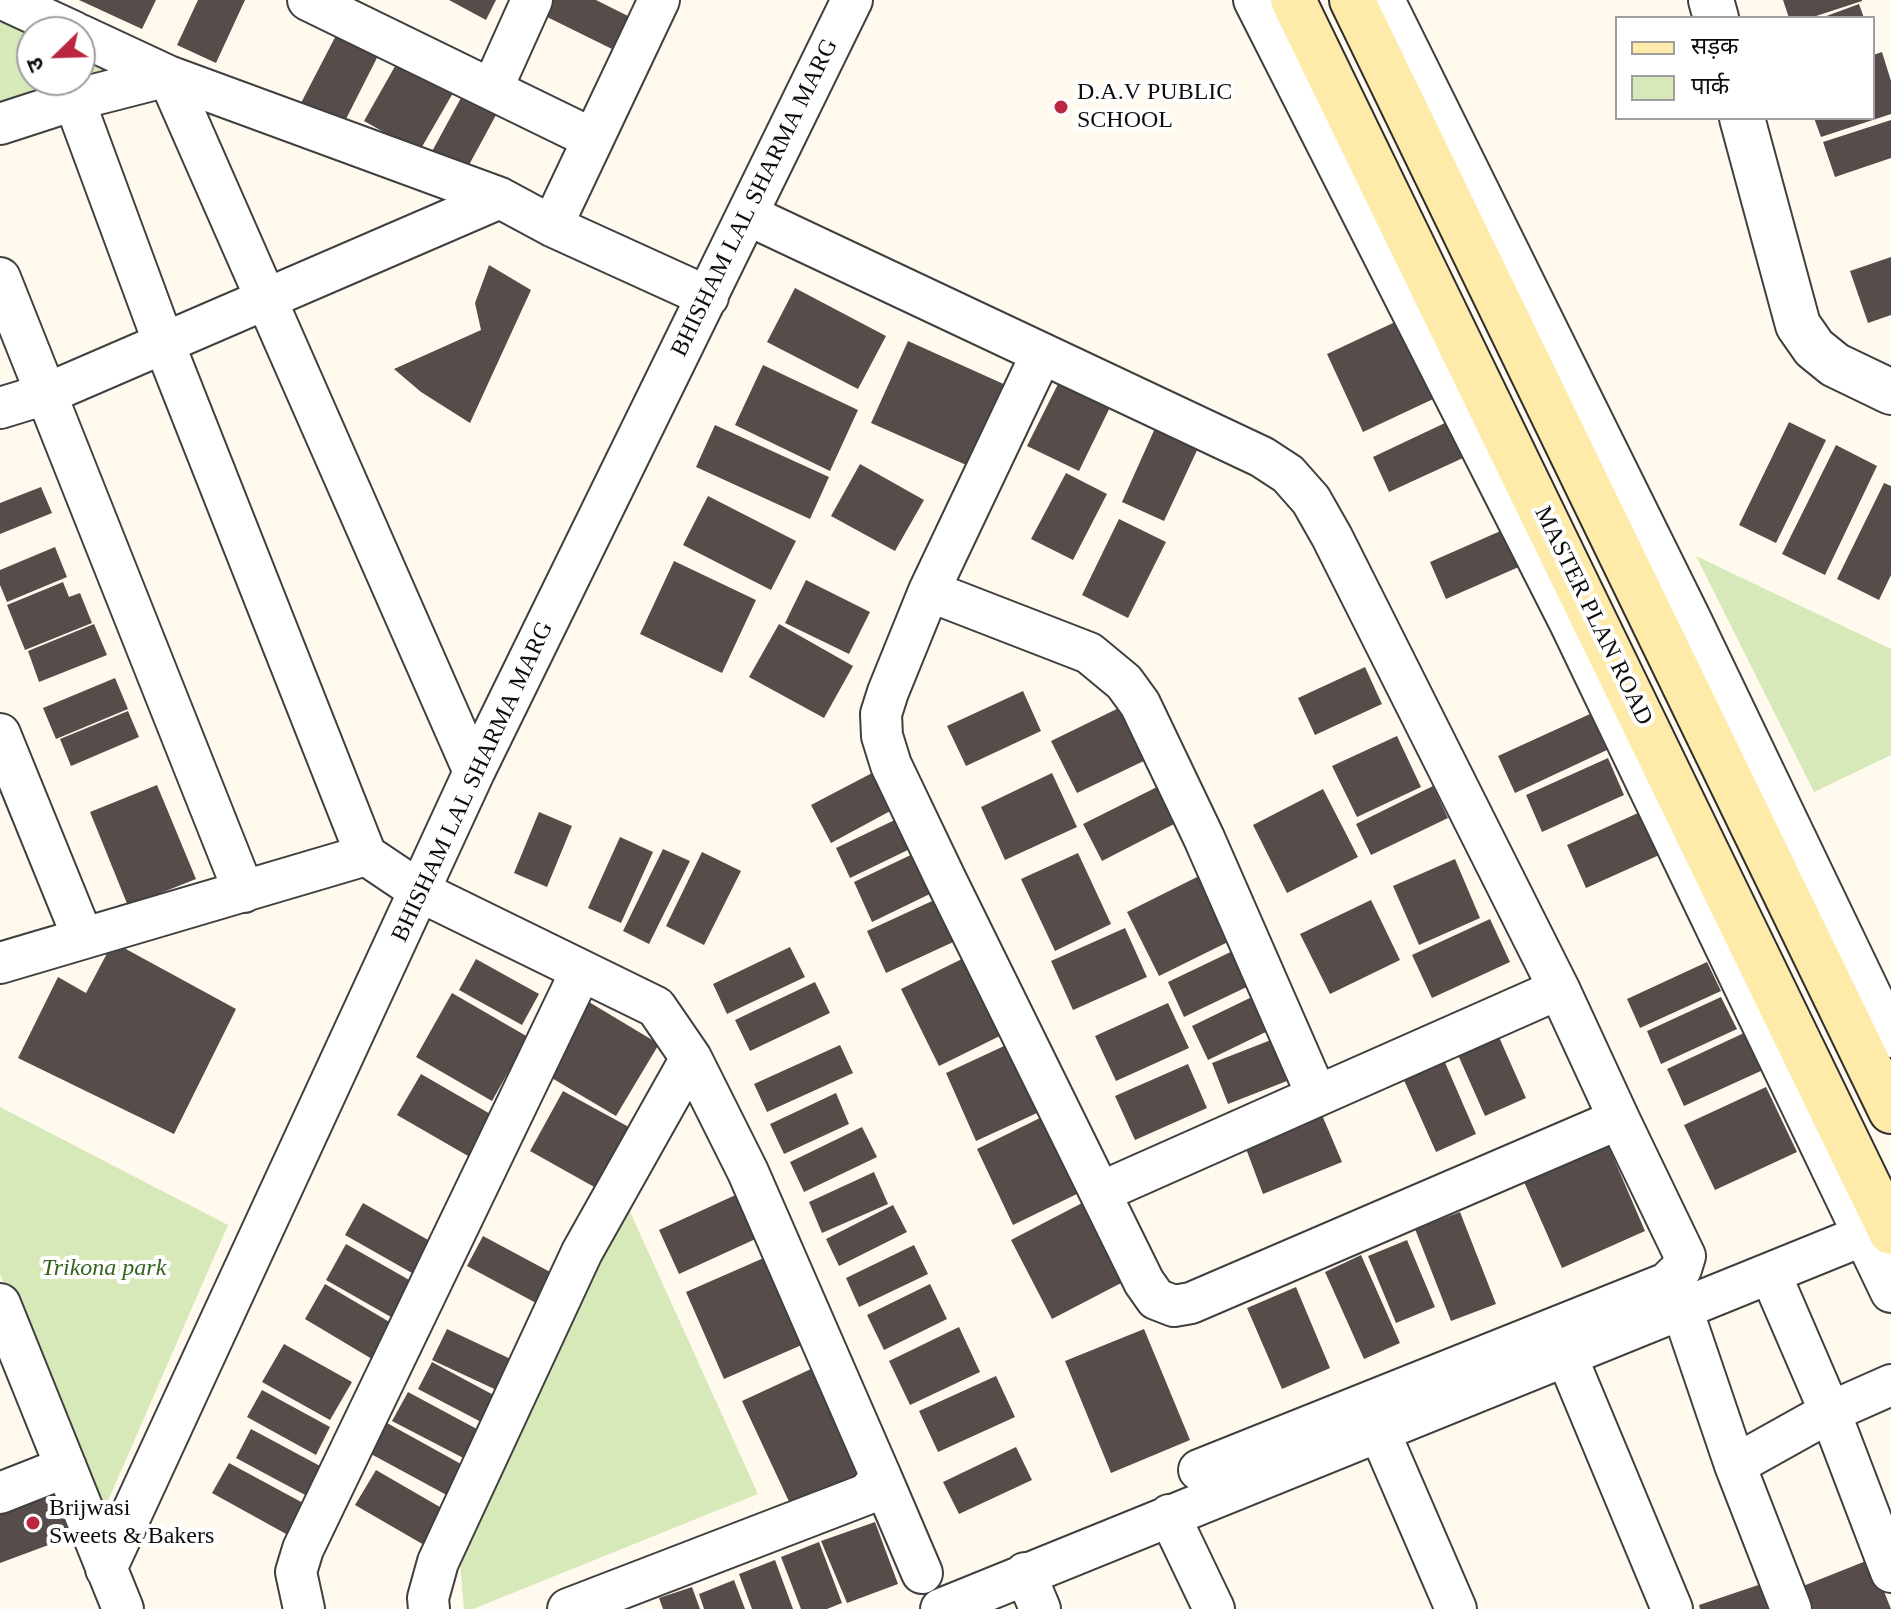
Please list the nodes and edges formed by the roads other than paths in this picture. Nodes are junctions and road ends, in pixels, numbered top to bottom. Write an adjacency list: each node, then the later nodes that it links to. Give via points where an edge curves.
1 (5, 0): 10 (street)
2 (308, 0): 13 (street)
3 (532, 0): 13 (street)
4 (659, 0): 17 (street)
5 (852, 0): 19 (street, BHISHAM LAL SHARMA MARG)
6 (1254, 0): 45 (street)
7 (1293, 0): 45 (main road, MASTER PLAN ROAD)
8 (1352, 0): 42 (main road)
9 (1384, 0): 39 (street)
10 (40, 16)
11 (96, 42): 12 (street)
12 (168, 76): 14 (street); 18 (street); 23 (street)
13 (492, 89): 17 (street)
14 (74, 100): 16 (street); 24 (street)
15 (1743, 120): 26 (street, via 1798,325 1835,365)
16 (0, 124)
17 (593, 139): 20 (street)
18 (500, 198): 20 (street); 23 (street)
19 (748, 215): 22 (street, BHISHAM LAL SHARMA MARG); 25 (street)
20 (552, 226): 22 (street)
21 (0, 278): 27 (street)
22 (708, 297): 31 (street, BHISHAM LAL SHARMA MARG)
23 (268, 300): 24 (street); 31 (street)
24 (163, 341): 27 (street); 32 (street)
25 (1041, 355): 29 (street); 38 (street, via 1262,457 1288,474 1311,500)
26 (1891, 392)
27 (46, 394): 28 (street); 33 (street)
28 (0, 408)
29 (929, 591): 41 (street, via 1089,653 1124,682 1140,704 1204,838); 44 (street, via 888,692 882,736 939,866)
30 (0, 734): 35 (street)
31 (474, 772): 34 (street, BHISHAM LAL SHARMA MARG)
32 (366, 855): 33 (street); 34 (street)
33 (244, 892): 35 (street)
34 (421, 892): 37 (street); 60 (street, BHISHAM LAL SHARMA MARG)
35 (83, 938): 36 (street)
36 (0, 963)
37 (581, 971): 40 (street, via 656,1007); 65 (street, via 303,1549 296,1572)
38 (1559, 989): 41 (street); 43 (street)
39 (1891, 1037)
40 (691, 1058): 57 (street, via 748,1172); 66 (street, via 582,1252 438,1562)
41 (1317, 1096): 44 (street)
42 (1891, 1111)
43 (1619, 1119): 44 (street, via 1174,1306 1156,1299); 56 (street, via 1685,1256 1667,1283)
44 (1101, 1192)
45 (1877, 1234): 46 (street); 47 (street)
46 (1770, 1273): 49 (street); 52 (street)
47 (1891, 1292)
48 (0, 1304): 55 (street)
49 (1682, 1309): 50 (street); 54 (street)
50 (1566, 1355): 53 (street); 71 (street)
51 (1891, 1385): 52 (street)
52 (1830, 1412): 54 (street); 61 (street)
53 (1379, 1431): 59 (street); 70 (street)
54 (1735, 1465): 72 (street)
55 (66, 1467): 58 (street); 60 (street)
56 (1199, 1470)
57 (881, 1477): 62 (street); 67 (street, via 867,1494)
58 (0, 1493)
59 (1169, 1515): 63 (street); 69 (street)
60 (106, 1569): 64 (street)
61 (1891, 1572)
62 (922, 1573)
63 (1032, 1591): 68 (street)
64 (123, 1609)
65 (304, 1609)
66 (429, 1609)
67 (568, 1609)
68 (941, 1609)
69 (1214, 1609)
70 (1456, 1609)
71 (1672, 1609)
72 (1791, 1609)

